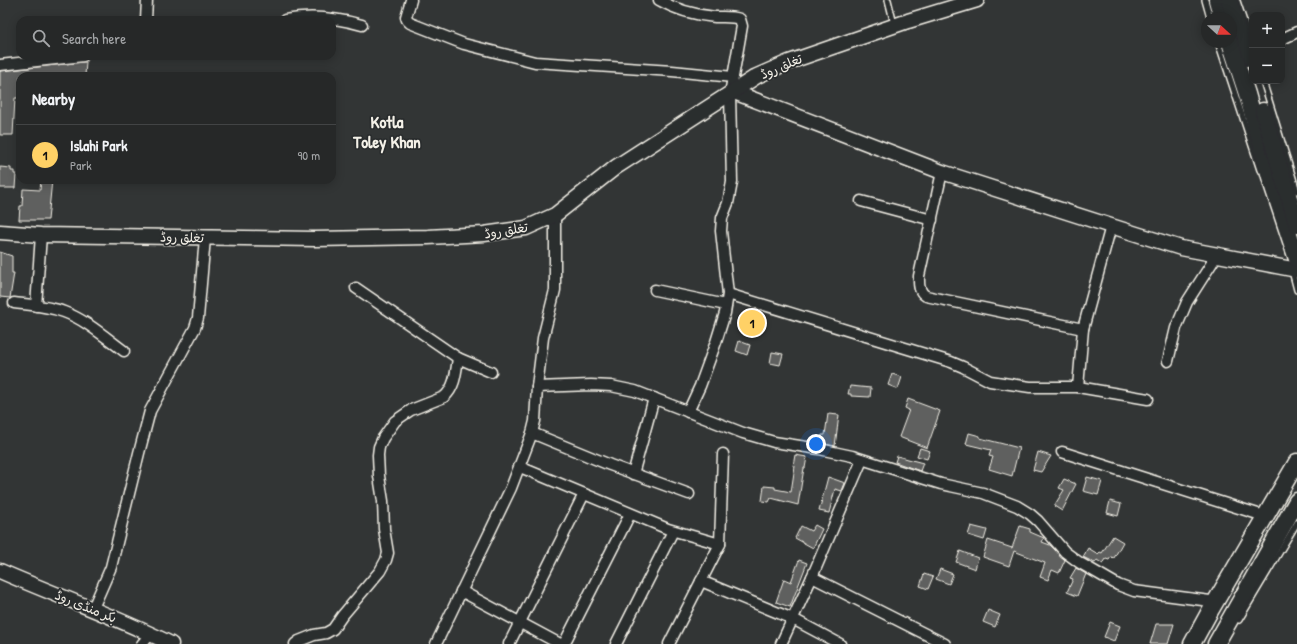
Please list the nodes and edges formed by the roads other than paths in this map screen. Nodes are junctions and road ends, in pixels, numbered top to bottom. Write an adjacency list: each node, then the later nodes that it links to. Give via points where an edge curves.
1 (147, 0): 12 (street)
2 (411, 0): 24 (street, via 406,17 410,23 464,44 535,62)
3 (658, 0): 24 (street, via 692,14 740,19 742,26)
4 (888, 0): 15 (lane)
5 (977, 0): 15 (street, تغلق روڈ)
6 (1205, 0): 10 (lane)
7 (1217, 0): 11 (main road)
8 (1229, 0): 23 (main road)
9 (1237, 0): 17 (lane)
10 (1208, 12)
11 (1220, 12)
12 (146, 16)
13 (336, 20): 14 (street)
14 (362, 25)
15 (894, 26): 27 (street, تغلق روڈ, via 789,62 758,76)
16 (1297, 32): 18 (street)
17 (1249, 37)
18 (1285, 38)
19 (1220, 48): 29 (lane)
20 (1232, 48): 40 (main road)
21 (42, 60): 22 (street)
22 (0, 64)
23 (1249, 66)
24 (733, 77): 27 (street)
25 (1254, 84): 34 (main road)
26 (1264, 84): 30 (lane)
27 (732, 93): 28 (street); 32 (street, تغلق روڈ, via 616,167); 44 (street, via 732,182 721,231)
28 (942, 172): 33 (street); 35 (street)
29 (1261, 173)
30 (1297, 191)
31 (861, 201): 33 (street)
32 (556, 215): 38 (street, تغلق روڈ, via 526,228 484,234 323,239); 53 (street, via 555,290 543,338)
33 (932, 220): 48 (street, via 919,276 921,293)
34 (1297, 225)
35 (1111, 226): 39 (street, via 1180,248); 48 (street)
36 (0, 232): 37 (street, تغلق روڈ)
37 (41, 235): 38 (street, تغلق روڈ); 47 (street)
38 (205, 238): 79 (street, via 195,328 150,411 111,567)
39 (1217, 255): 40 (street); 51 (street, via 1187,302 1176,328)
40 (1294, 265): 43 (lane)
41 (356, 288): 50 (street)
42 (655, 290): 46 (street)
43 (1297, 290)
44 (728, 294): 46 (street); 54 (street, via 964,366 990,381 1030,387)
45 (14, 302): 47 (street)
46 (726, 304): 57 (street, via 716,342)
47 (36, 306): 49 (street, via 62,311 82,320)
48 (1083, 329): 54 (street)
49 (124, 351)
50 (458, 358): 52 (street); 85 (street, via 448,394 411,410 395,421 379,447 379,476 388,553 380,571 333,629)
51 (1168, 361)
52 (491, 372)
53 (537, 387): 55 (street, via 611,386); 58 (street)
54 (1078, 387): 56 (street)
55 (654, 398): 57 (street); 65 (street)
56 (1148, 399)
57 (688, 412): 62 (street, via 774,442 819,449)
58 (532, 433): 64 (street); 65 (street)
59 (1062, 452): 70 (street)
60 (723, 454): 73 (street)
61 (1297, 458): 70 (lane)
62 (862, 460): 75 (street); 78 (street, via 941,484 983,493 1017,506 1038,521 1065,552 1118,585 1134,591)
63 (1297, 462): 96 (main road)
64 (520, 467): 66 (street); 77 (street)
65 (633, 474): 67 (street)
66 (584, 494): 69 (street); 81 (street)
67 (689, 494)
68 (1297, 501): 97 (main road)
69 (630, 514): 72 (street); 89 (street)
70 (1261, 515): 78 (lane)
71 (1297, 523): 82 (lane)
72 (673, 531): 73 (street); 90 (street)
73 (720, 544): 76 (street)
74 (0, 571): 79 (street, بکر منڈی روڈ)
75 (812, 577): 80 (street); 94 (street)
76 (701, 582): 80 (street); 91 (street)
77 (461, 591): 81 (street); 86 (street)
78 (1210, 601): 95 (lane)
79 (93, 608): 83 (street, بکر منڈی روڈ)
80 (793, 619): 92 (street); 93 (street)
81 (520, 623): 87 (street); 88 (street)
82 (1234, 627)
83 (146, 639): 84 (street, بکر منڈی روڈ)
84 (171, 644)
85 (295, 644)
86 (436, 644)
87 (509, 644)
88 (560, 644)
89 (564, 644)
90 (616, 644)
91 (669, 644)
92 (781, 644)
93 (840, 644)
94 (945, 644)
95 (1186, 644)
96 (1192, 644)
97 (1216, 644)

